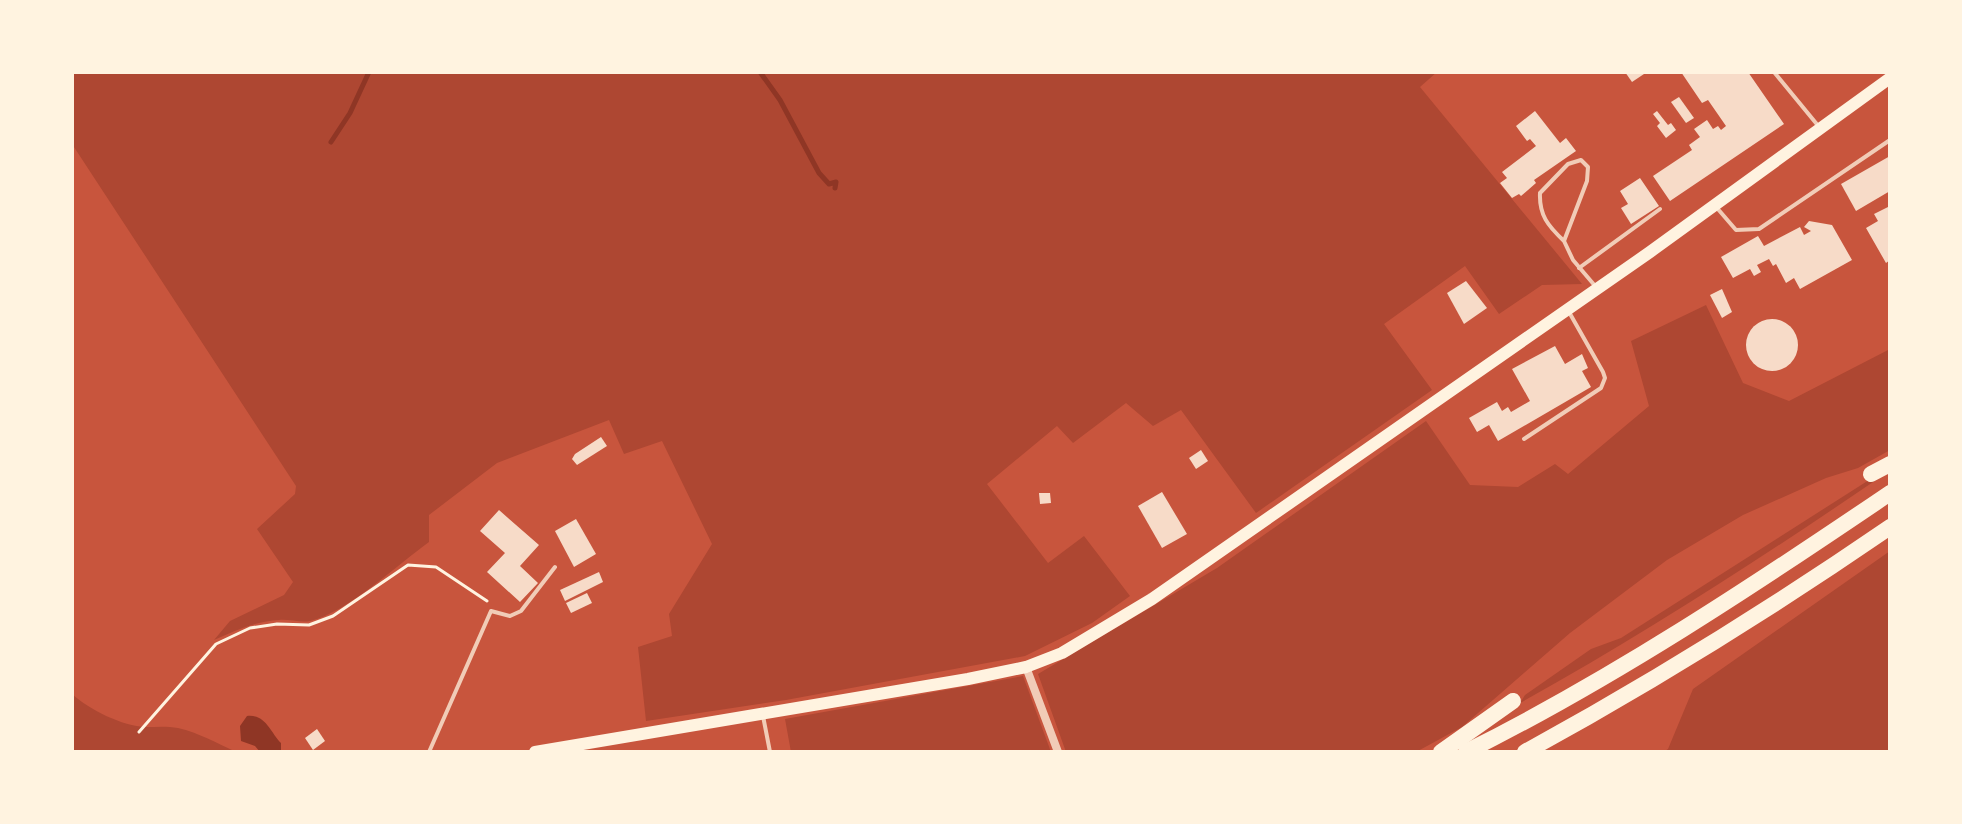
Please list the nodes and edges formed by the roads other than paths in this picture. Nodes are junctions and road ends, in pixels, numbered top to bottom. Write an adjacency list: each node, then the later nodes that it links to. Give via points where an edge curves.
1 (1774, 72): 3 (lane)
2 (1890, 78): 3 (main road)
3 (1822, 130): 5 (main road)
4 (1890, 140): 5 (lane, via 1759,229 1736,230)
5 (1716, 206): 9 (main road)
6 (1660, 209): 8 (lane)
7 (1564, 241): 7 (lane, via 1587,181 1588,167 1581,160 1568,164 1540,193 1546,224); 8 (lane)
8 (1579, 268): 9 (lane)
9 (1598, 289): 10 (main road)
10 (1568, 310): 11 (lane, via 1604,382); 17 (main road, via 1152,599 1062,653)
11 (1524, 439)
12 (1890, 464): 13 (highway)
13 (1871, 474)
14 (1890, 493): 25 (highway, via 1711,612)
15 (1890, 527): 26 (highway, via 1724,636)
16 (555, 567): 20 (lane, via 521,611 510,616 491,611)
17 (1026, 667): 19 (main road); 23 (street)
18 (1513, 701): 24 (highway)
19 (762, 713): 21 (main road); 22 (lane)
20 (429, 752)
21 (535, 752)
22 (770, 752)
23 (1058, 752)
24 (1441, 752)
25 (1466, 752)
26 (1525, 752)

